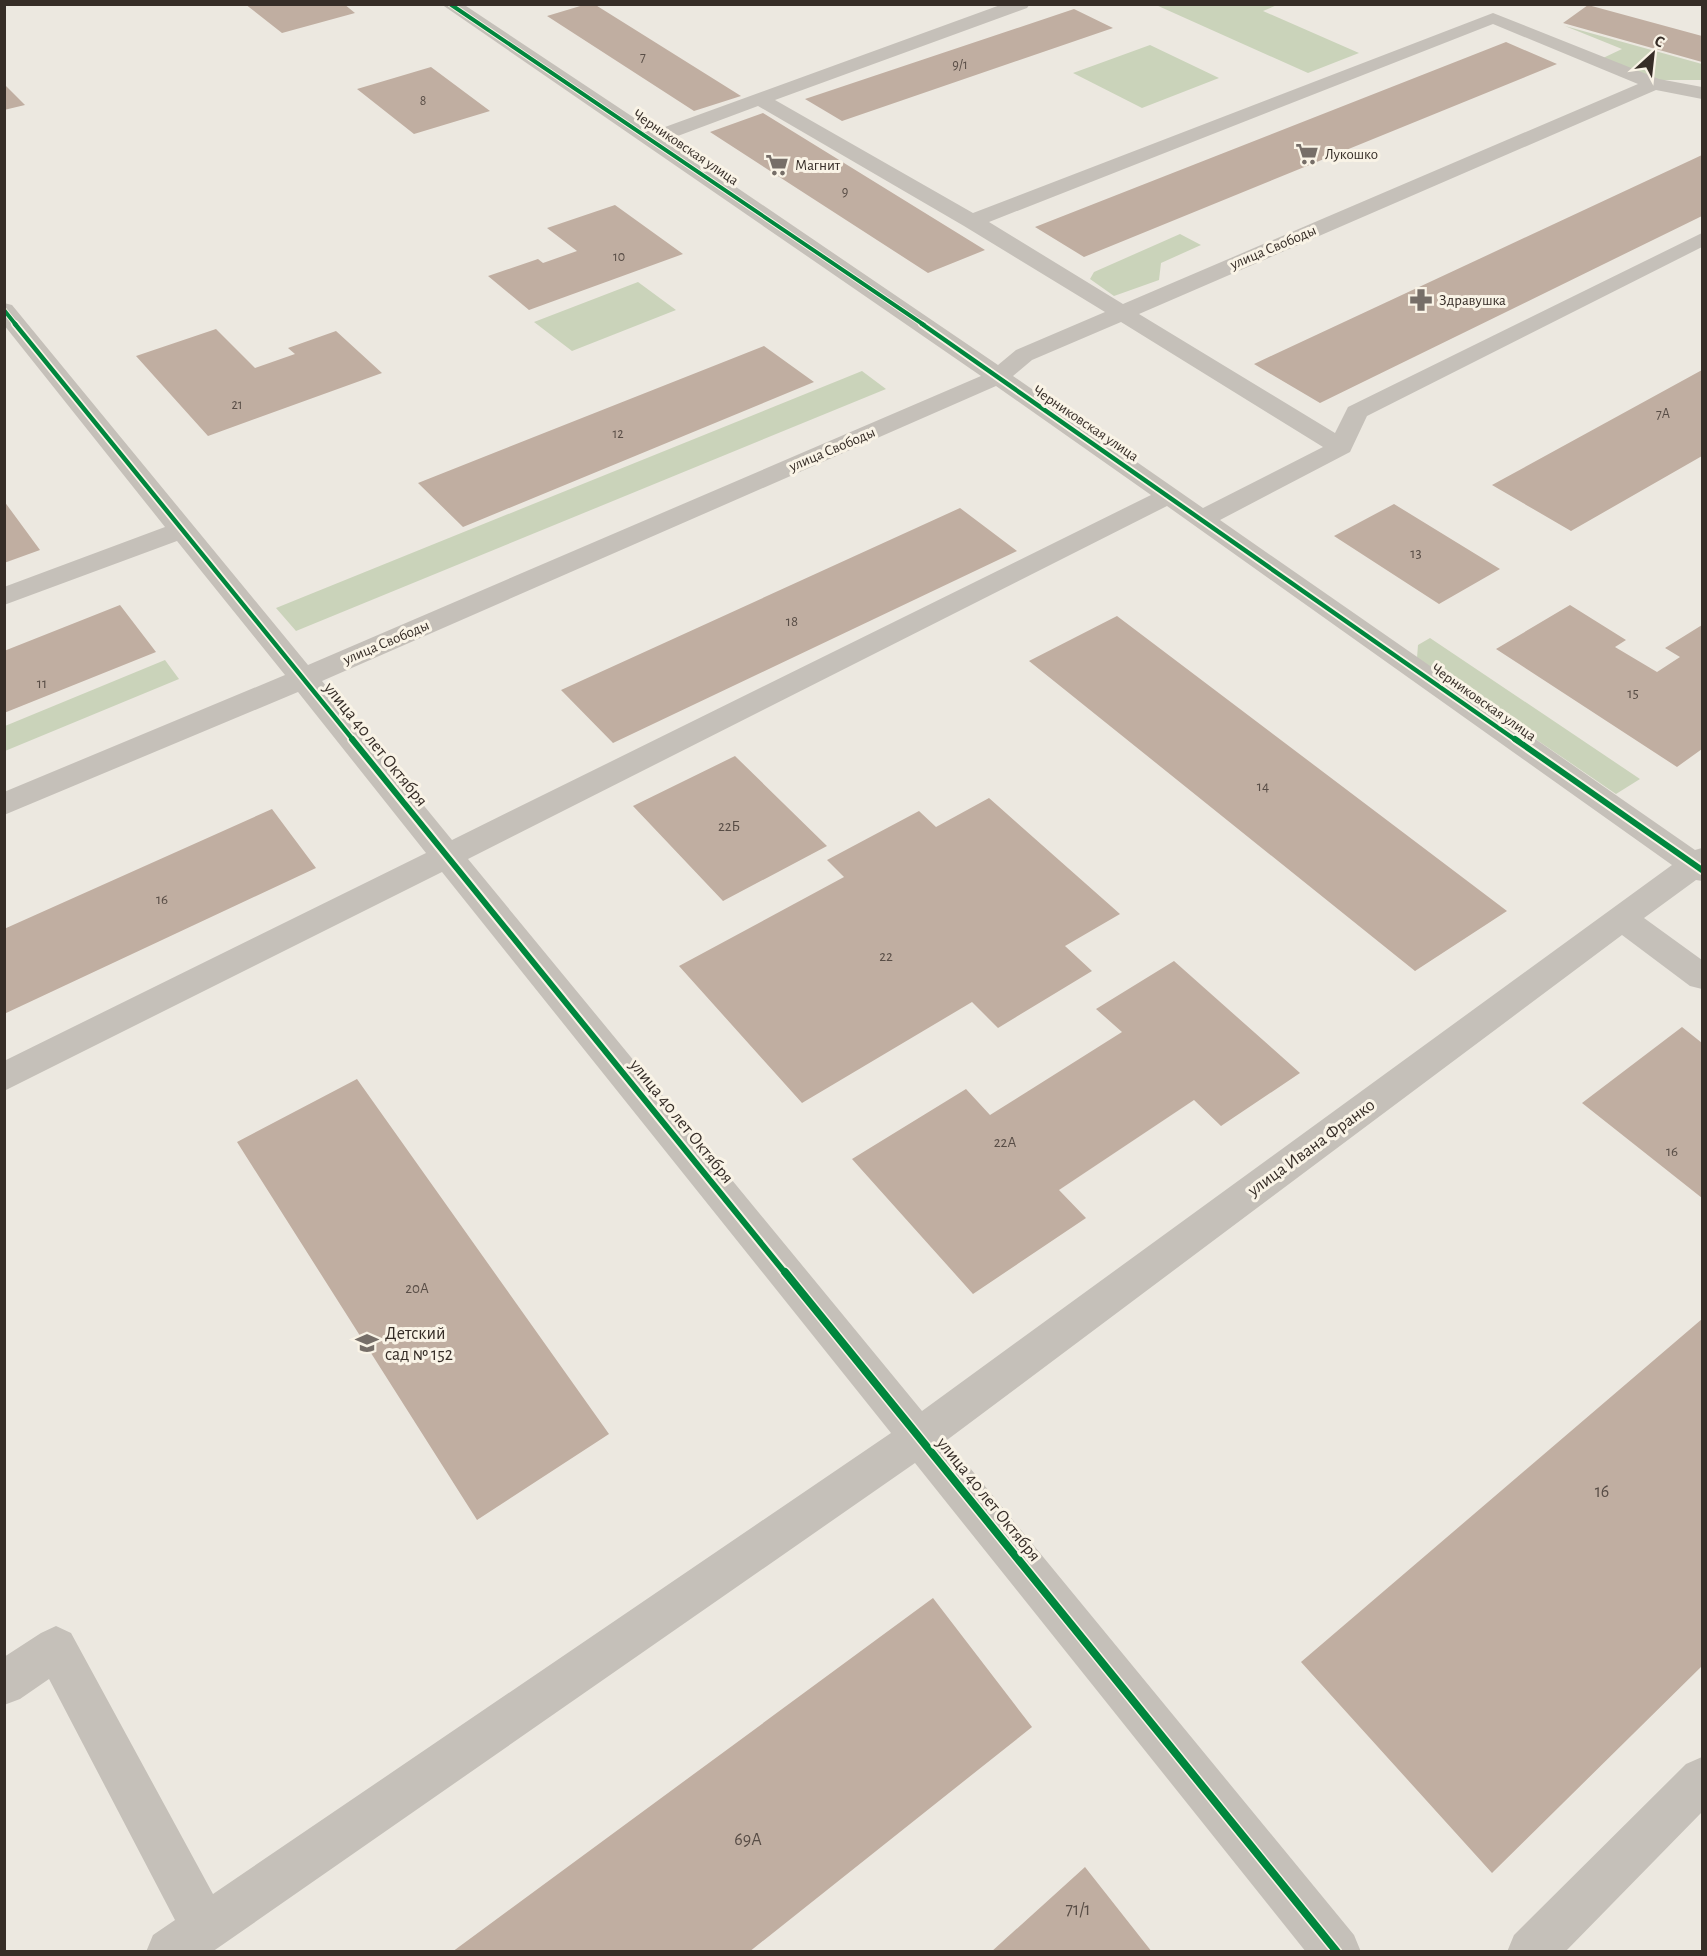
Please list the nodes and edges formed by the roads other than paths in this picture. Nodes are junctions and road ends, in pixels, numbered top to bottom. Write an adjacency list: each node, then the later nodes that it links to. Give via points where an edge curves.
1 (450, 4): 6 (street, Черниковская улица)
2 (1021, 4): 5 (street)
3 (1654, 84): 4 (street); 7 (street, via 1493,18); 10 (street, улица Свободы)
4 (1702, 93)
5 (759, 99): 6 (street); 7 (street)
6 (653, 138): 11 (street, Черниковская улица)
7 (972, 221): 10 (street)
8 (1702, 239): 12 (street, via 1356,412)
9 (4, 310): 15 (street, улица 40 лет Октября)
10 (1121, 312): 11 (street, улица Свободы, via 1024,355); 12 (street)
11 (998, 377): 13 (street, Черниковская улица); 17 (street, улица Свободы)
12 (1341, 447): 14 (street)
13 (1170, 495): 14 (street, Черниковская улица); 19 (street)
14 (1203, 518): 20 (street, Черниковская улица)
15 (183, 529): 16 (street); 17 (street, улица 40 лет Октября)
16 (4, 597)
17 (304, 678): 18 (street, улица Свободы); 19 (street, улица 40 лет Октября)
18 (4, 804)
19 (447, 855): 23 (street); 24 (street, улица 40 лет Октября)
20 (1700, 865): 21 (street, улица Ивана Франко)
21 (1622, 918): 22 (street); 24 (street, улица Ивана Франко)
22 (1702, 977)
23 (4, 1077)
24 (919, 1437): 27 (street, улица Ивана Франко); 29 (street, улица 40 лет Октября)
25 (4, 1683): 27 (street, via 56,1648)
26 (1702, 1780): 30 (street)
27 (205, 1927): 28 (street, улица Ивана Франко)
28 (170, 1952)
29 (1337, 1952)
30 (1531, 1952)

